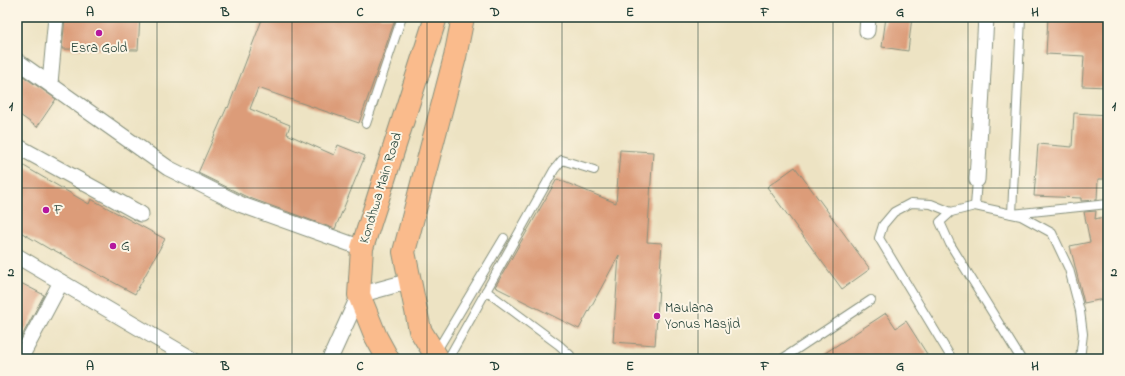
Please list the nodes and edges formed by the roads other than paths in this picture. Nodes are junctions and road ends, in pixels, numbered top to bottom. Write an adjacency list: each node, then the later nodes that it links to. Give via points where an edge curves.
1 (56, 17): 8 (street)
2 (402, 17): 9 (lane)
3 (436, 17): 19 (main road, Kondhwa Main Road)
4 (463, 17): 21 (main road, via 404,252)
5 (986, 17): 12 (street)
6 (1021, 17): 17 (lane)
7 (17, 61): 8 (street)
8 (50, 83): 19 (street, via 168,168 242,204)
9 (366, 124)
10 (17, 146): 16 (street)
11 (594, 170): 23 (lane, via 562,160)
12 (977, 180): 14 (lane)
13 (1108, 204): 17 (lane)
14 (975, 206): 15 (lane); 17 (lane)
15 (951, 212): 33 (lane, via 931,204 911,203 894,212 883,225 879,238); 34 (lane, via 940,222)
16 (141, 214)
17 (1012, 214): 35 (lane, via 1052,233 1069,269 1080,310 1083,334)
18 (504, 238): 28 (lane)
19 (362, 248): 24 (main road, Kondhwa Main Road)
20 (17, 256): 22 (street)
21 (410, 281): 24 (street); 28 (main road, via 420,330)
22 (61, 282): 29 (street); 30 (street)
23 (486, 291): 26 (lane); 28 (lane)
24 (359, 294): 27 (main road, Kondhwa Main Road); 31 (street)
25 (871, 300): 32 (lane)
26 (570, 355)
27 (382, 356)
28 (440, 358)
29 (20, 359)
30 (192, 359)
31 (330, 359)
32 (782, 359)
33 (952, 359)
34 (1021, 359)
35 (1080, 359)

